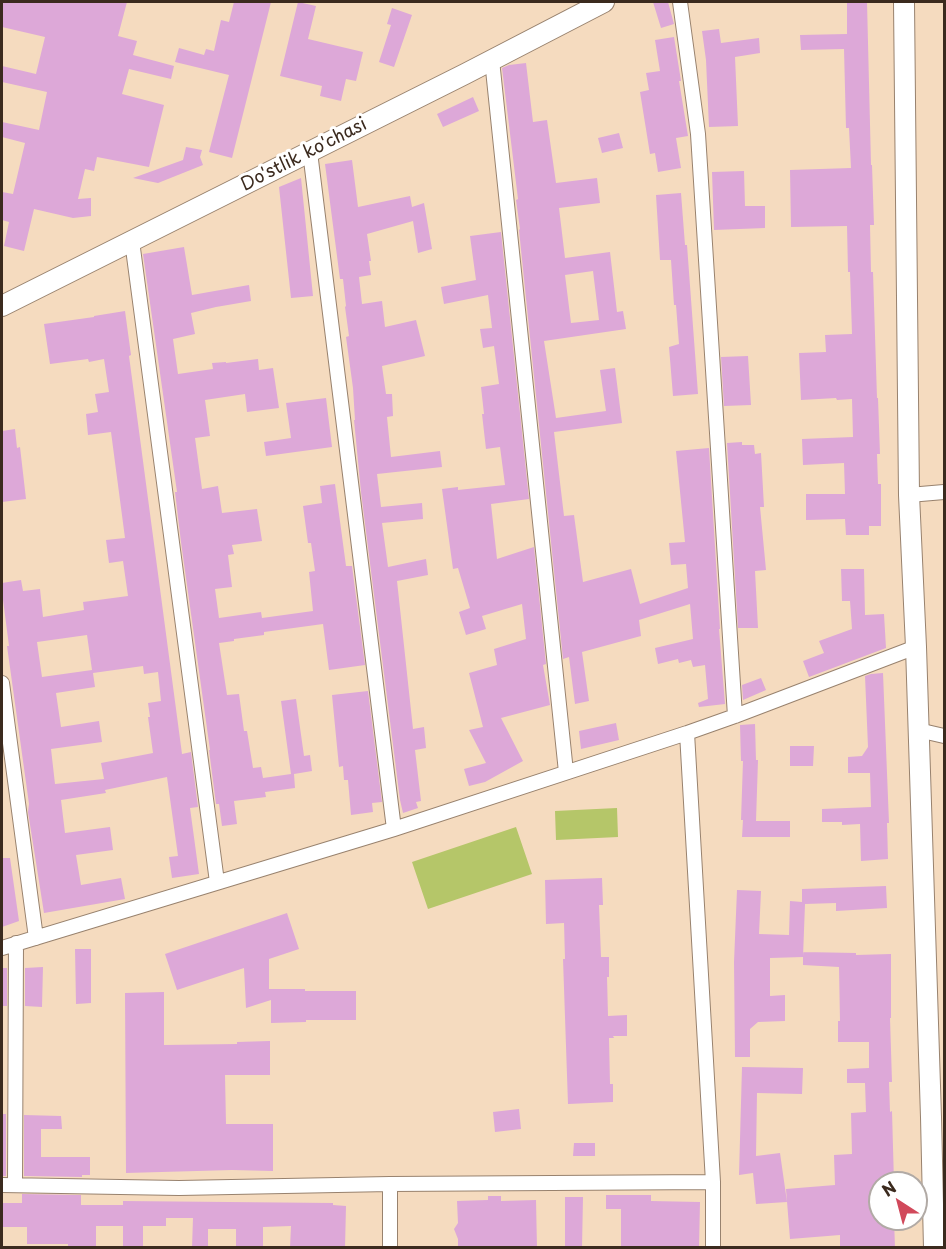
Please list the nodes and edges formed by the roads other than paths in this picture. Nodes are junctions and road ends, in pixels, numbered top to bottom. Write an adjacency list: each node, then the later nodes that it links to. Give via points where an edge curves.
1 (604, 2): 4 (street, Do'stlik ko'chasi)
2 (680, 2): 12 (street, via 698,134)
3 (904, 2): 9 (street)
4 (492, 60): 5 (street, Do'stlik ko'chasi); 16 (street)
5 (310, 152): 6 (street, Do'stlik ko'chasi); 17 (street)
6 (132, 241): 7 (street, Do'stlik ko'chasi); 18 (street)
7 (2, 306)
8 (945, 492): 9 (street)
9 (909, 495): 10 (street)
10 (916, 647): 12 (street); 13 (street)
11 (2, 683): 19 (street)
12 (735, 716): 14 (street)
13 (918, 730): 15 (street); 27 (street)
14 (687, 733): 16 (street); 22 (street)
15 (945, 736)
16 (567, 772): 17 (street)
17 (394, 829): 18 (street)
18 (217, 882): 19 (street)
19 (36, 938): 20 (street)
20 (16, 944): 21 (street); 24 (street)
21 (2, 948)
22 (713, 1182): 23 (street); 26 (street)
23 (390, 1184): 24 (street, via 179,1188); 25 (street)
24 (8, 1185)
25 (390, 1248)
26 (713, 1248)
27 (934, 1248)

